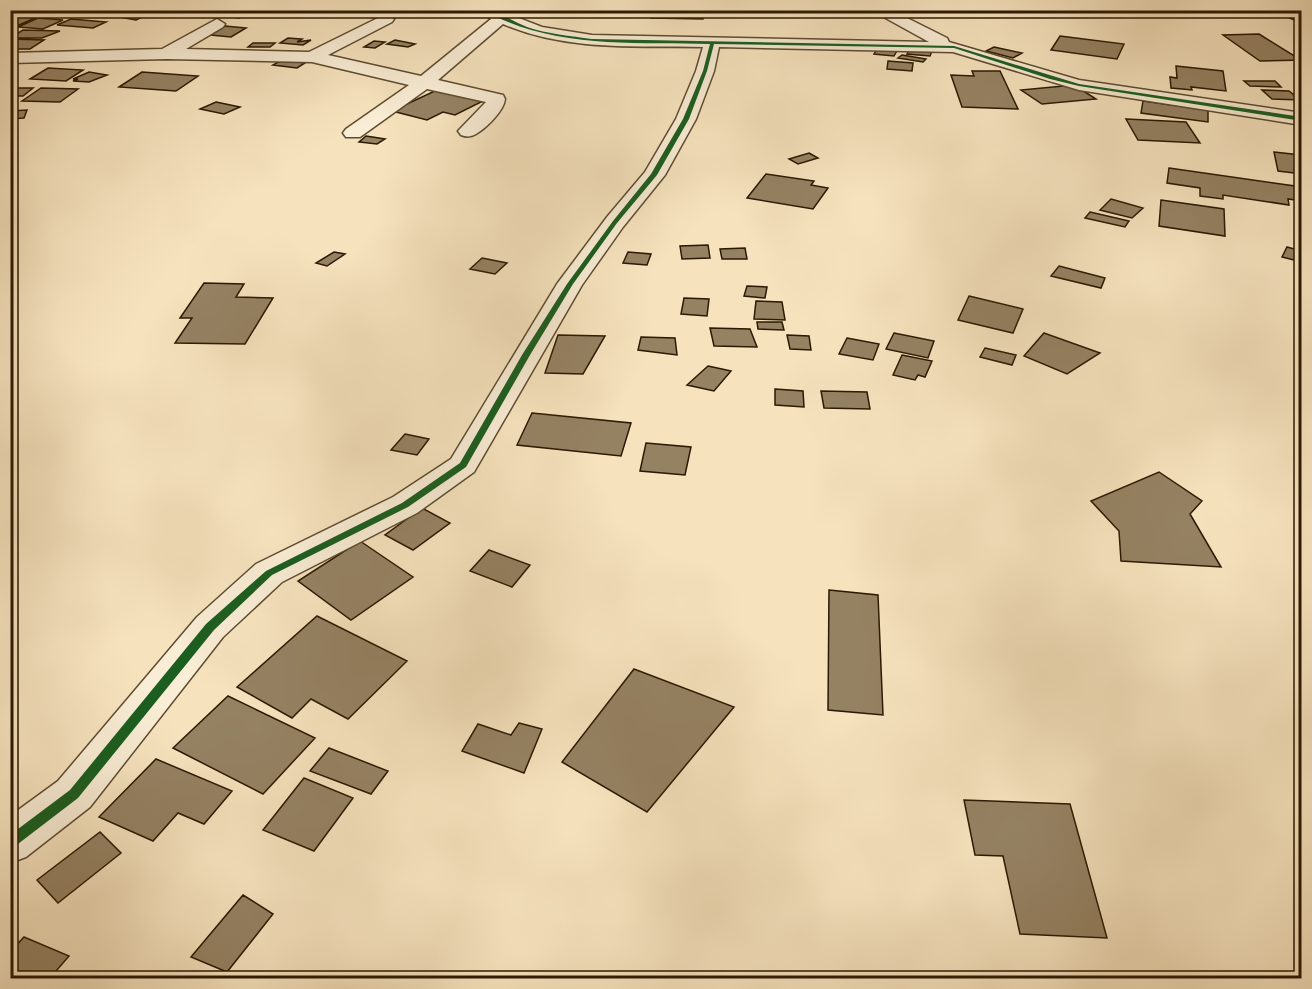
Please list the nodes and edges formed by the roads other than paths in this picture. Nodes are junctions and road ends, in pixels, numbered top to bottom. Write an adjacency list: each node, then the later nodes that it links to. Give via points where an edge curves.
1 (878, 10): 8 (street)
2 (1284, 10): 4 (main road)
3 (493, 14): 7 (street, via 522,28 562,37); 12 (street)
4 (1302, 17)
5 (386, 19): 10 (street)
6 (218, 24): 9 (street)
7 (712, 43): 8 (street); 16 (street, via 686,119 654,175 570,284 463,465 405,505 269,573 210,627 74,794)
8 (954, 47): 13 (street, via 1079,85)
9 (166, 54): 10 (street); 11 (street)
10 (312, 57): 12 (street)
11 (10, 58)
12 (425, 82): 14 (street, via 496,99 495,105); 15 (street)
13 (1302, 118)
14 (468, 131)
15 (353, 133)
16 (10, 843)

